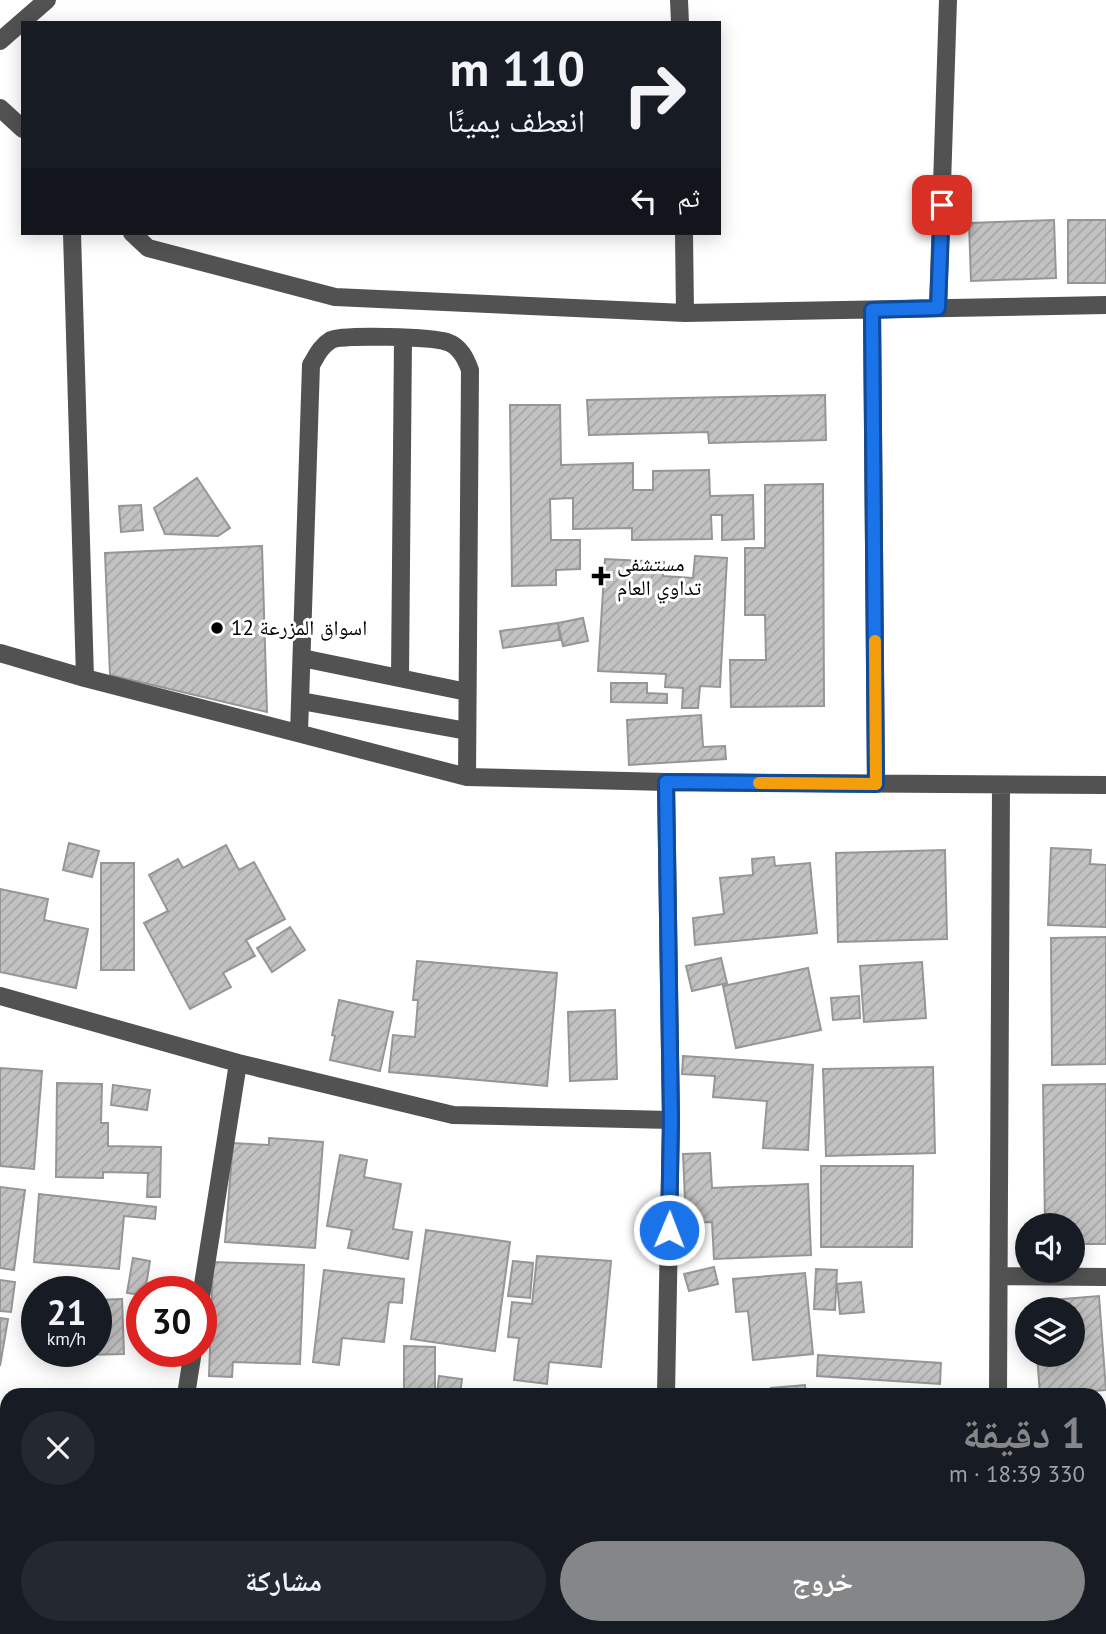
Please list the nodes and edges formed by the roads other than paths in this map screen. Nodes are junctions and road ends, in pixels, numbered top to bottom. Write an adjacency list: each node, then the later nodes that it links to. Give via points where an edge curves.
1 (47, 0): 4 (street)
2 (679, 0): 5 (street)
3 (948, 0): 14 (street)
4 (23, 21)
5 (680, 21)
6 (21, 23): 7 (street)
7 (0, 41)
8 (0, 108): 9 (street)
9 (21, 127)
10 (72, 235): 20 (street)
11 (134, 235): 16 (street, via 148,248 335,297)
12 (684, 235): 16 (street)
13 (1106, 305): 14 (street)
14 (938, 308): 15 (street)
15 (872, 310): 16 (street); 28 (street)
16 (685, 313)
17 (403, 338): 19 (street, via 334,338 320,348 312,365); 21 (street); 22 (street, via 449,342 464,354 470,370)
18 (0, 653): 20 (street)
19 (302, 658): 21 (street); 23 (street)
20 (85, 678): 25 (street)
21 (400, 678): 22 (street)
22 (467, 692): 24 (street)
23 (301, 701): 24 (street); 25 (street)
24 (467, 731): 26 (street)
25 (299, 733): 26 (street)
26 (467, 777): 27 (street)
27 (666, 782): 28 (street); 33 (street)
28 (876, 784): 29 (street)
29 (1000, 785): 30 (street); 35 (street)
30 (1106, 785)
31 (0, 996): 32 (street)
32 (238, 1063): 33 (street, via 453,1115); 34 (street)
33 (671, 1120): 39 (street)
34 (204, 1276)
35 (999, 1276): 36 (street); 40 (street)
36 (1106, 1277)
37 (191, 1367): 38 (street)
38 (188, 1388)
39 (666, 1388)
40 (998, 1388)

